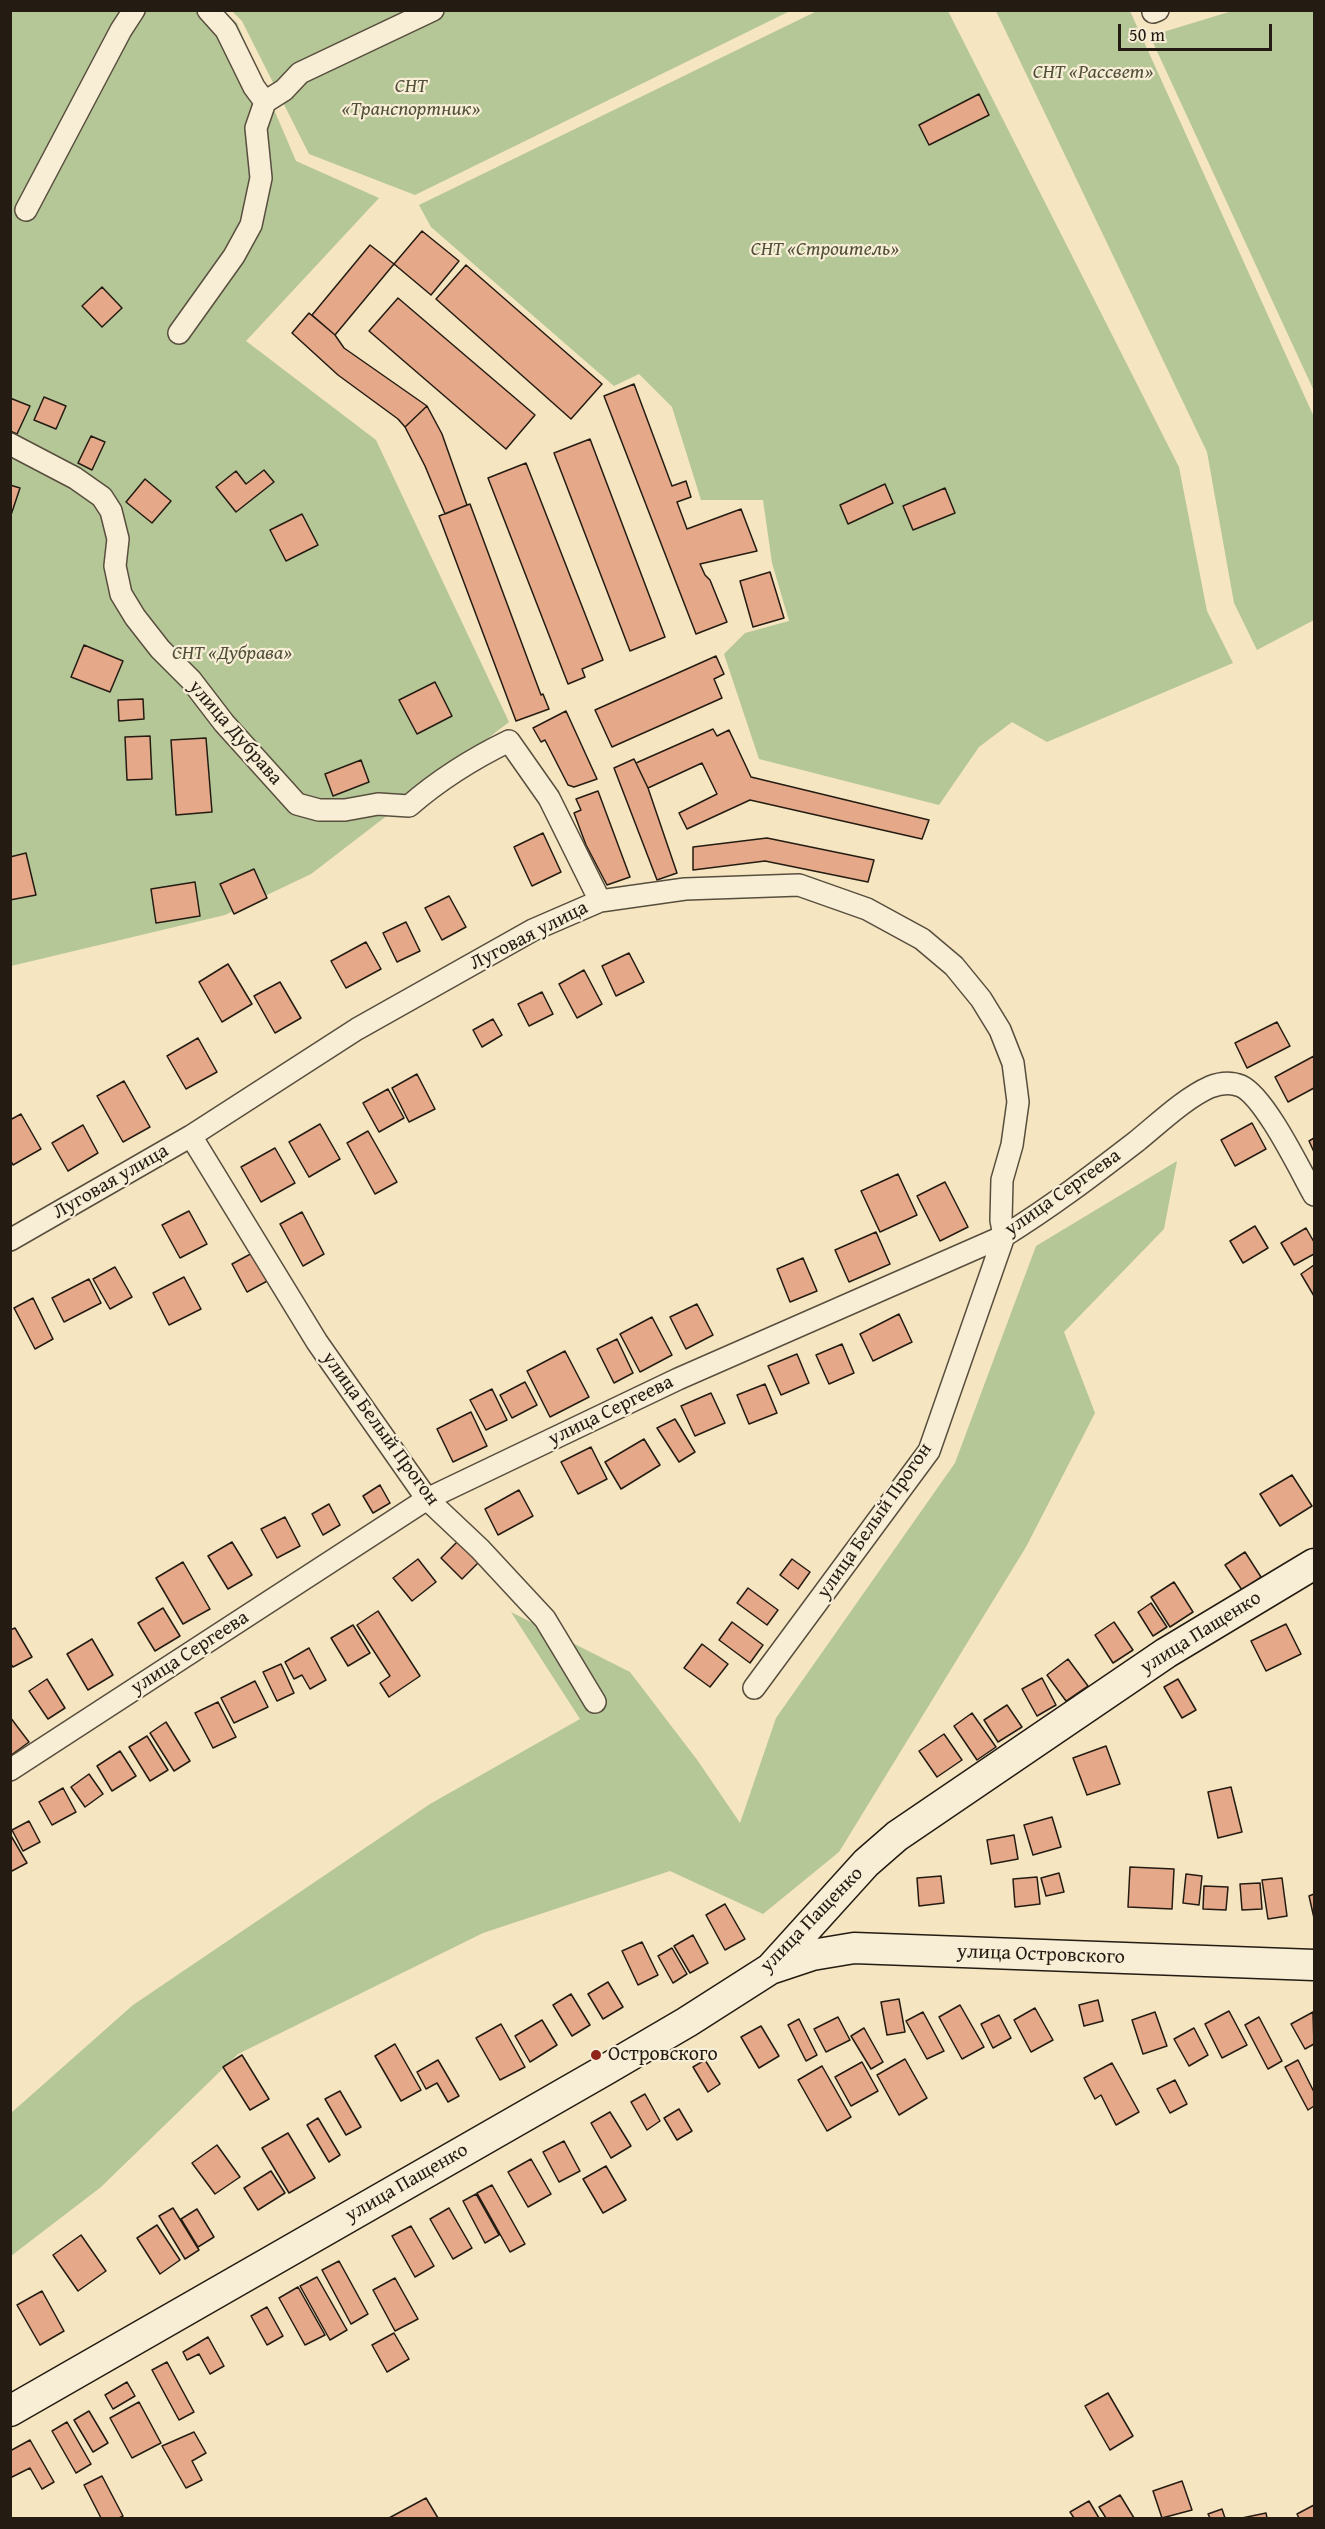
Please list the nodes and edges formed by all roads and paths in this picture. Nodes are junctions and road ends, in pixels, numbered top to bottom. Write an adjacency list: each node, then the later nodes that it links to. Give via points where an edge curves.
1 (134, 10): 5 (street)
2 (208, 10): 4 (street, via 226,30)
3 (433, 10): 4 (street, via 300,73)
4 (265, 102): 6 (street, via 256,128 261,178 251,225 234,256)
5 (26, 210)
6 (179, 333)
7 (10, 444): 8 (street, улица Дубрава, via 102,497 111,511 118,539 116,566 121,594 135,617 297,804 319,810 378,804 409,806 473,758 509,741 549,798)
8 (600, 901): 9 (street, Луговая улица, via 533,930 357,1029); 11 (street, Луговая улица, via 685,889 799,885 867,909 922,939 954,966 981,999 1000,1030 1013,1063 1018,1101 1002,1180 1000,1210)
9 (191, 1136): 12 (street, Луговая улица); 13 (street, улица Белый Прогон, via 317,1342)
10 (1314, 1195): 11 (street, улица Сергеева, via 1253,1095 1241,1086 1224,1083 1208,1088 1173,1112 1053,1206)
11 (1004, 1236): 13 (street, улица Сергеева, via 678,1379); 15 (street, улица Белый Прогон, via 929,1451)
12 (10, 1240)
13 (427, 1499): 16 (street, улица Белый Прогон, via 545,1619); 17 (street, улица Сергеева)
14 (1314, 1564): 19 (street, улица Пащенко, via 1166,1653 897,1836 866,1863)
15 (754, 1688)
16 (595, 1702)
17 (10, 1770)
18 (1314, 1965): 19 (street, улица Островского, via 854,1948 812,1954)
19 (770, 1969): 20 (street, улица Пащенко, via 615,2064)
20 (10, 2410)

